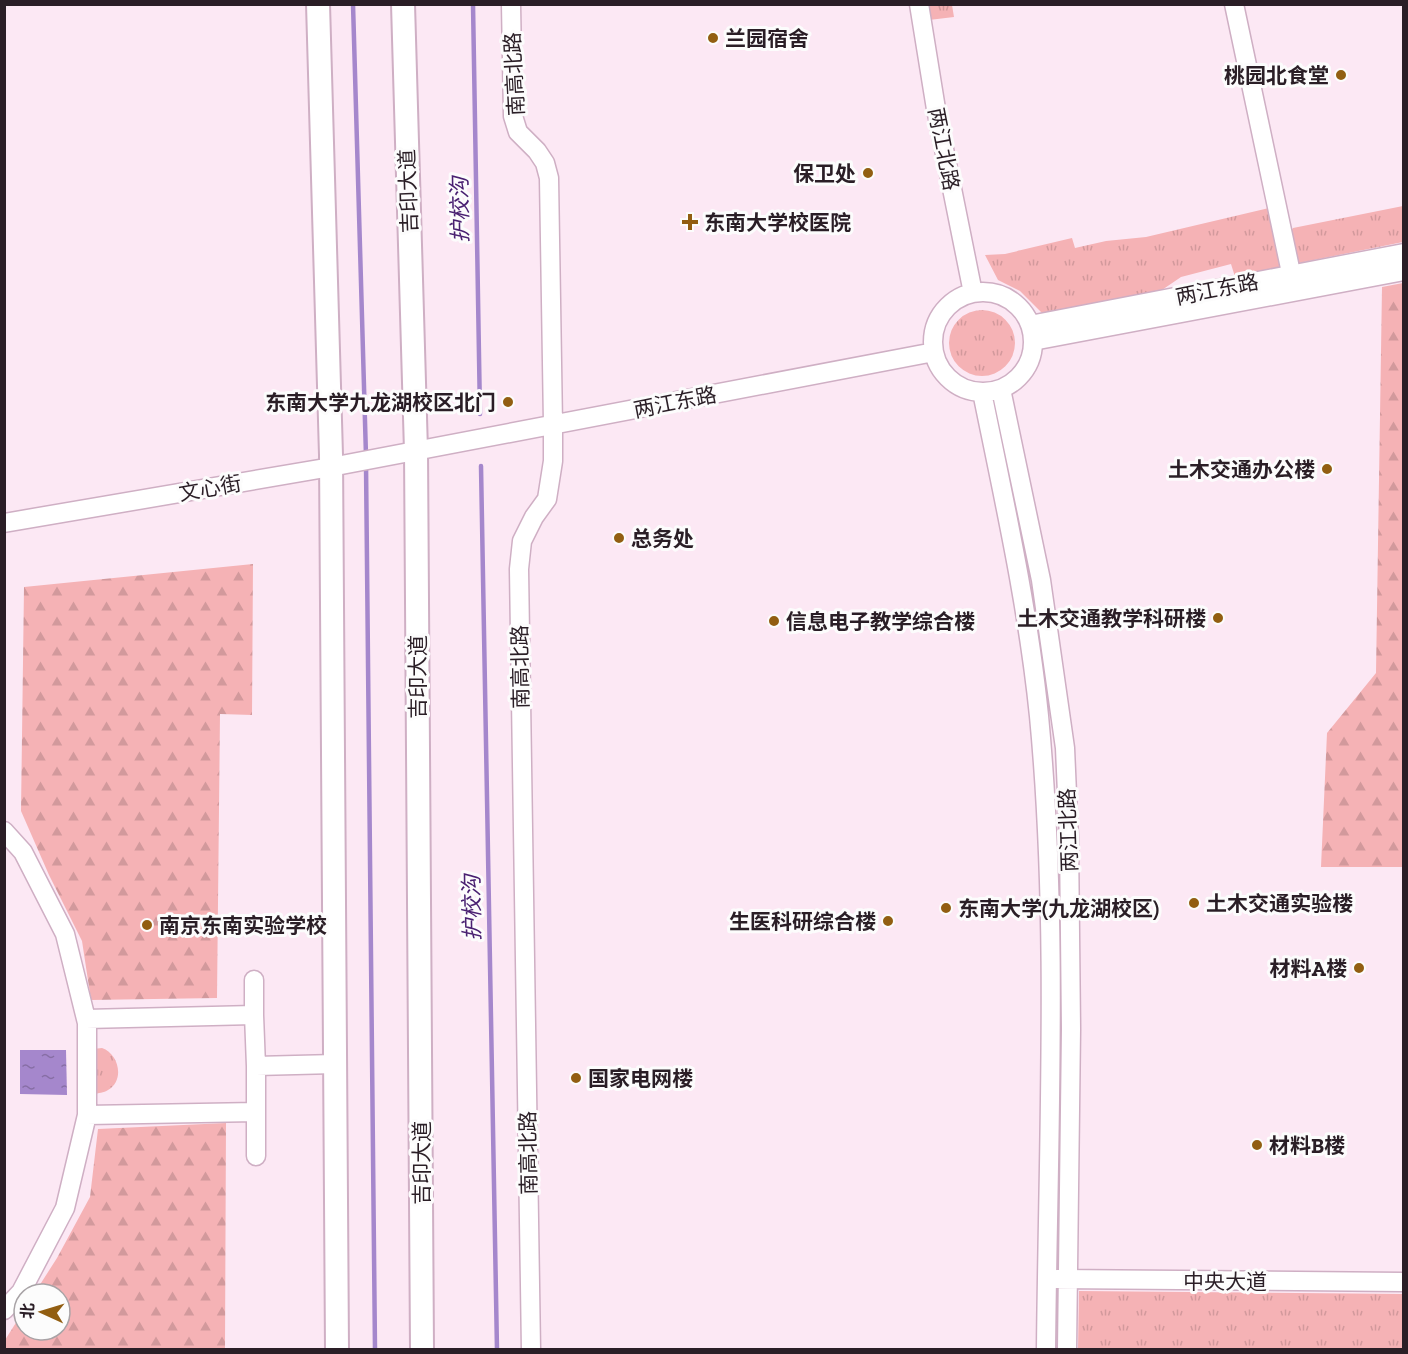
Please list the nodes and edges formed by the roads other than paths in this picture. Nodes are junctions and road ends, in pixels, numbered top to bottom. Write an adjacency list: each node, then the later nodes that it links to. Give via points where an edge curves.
1 (318, 4): 16 (main road)
2 (403, 4): 15 (main road, 吉印大道)
3 (511, 4): 14 (street, 南高北路, via 513,116 518,132 545,163 549,178)
4 (919, 4): 9 (street, 两江北路)
5 (1234, 4): 8 (street)
6 (1404, 254): 8 (street, 两江东路)
7 (1404, 271): 8 (street, 两江东路)
8 (1293, 283): 10 (street, 两江东路)
9 (973, 293): 10 (street, via 1004,296 1027,317); 11 (street, via 956,299 944,311 935,326)
10 (1032, 333): 12 (street, via 1034,349 1029,364 1020,377)
11 (934, 352): 13 (street, via 945,376 966,390); 14 (street, 两江东路)
12 (1001, 389): 13 (street); 28 (street, 两江北路, via 1041,580 1065,748 1071,1029)
13 (982, 392): 27 (street, 两江北路, via 1020,583 1039,715 1050,979)
14 (553, 424): 15 (street, 两江东路); 33 (street, 南高北路, via 547,499 522,541 519,569)
15 (416, 451): 16 (street, 文心街); 32 (main road, 吉印大道)
16 (331, 467): 17 (street, 文心街); 22 (main road)
17 (4, 523)
18 (4, 831): 21 (street, via 23,852 65,934)
19 (254, 980): 20 (street)
20 (254, 1015): 21 (street); 23 (street)
21 (86, 1019): 25 (street)
22 (335, 1064): 23 (street); 31 (main road)
23 (256, 1066): 24 (street)
24 (256, 1112): 25 (street); 26 (street)
25 (87, 1115): 30 (street, via 65,1208 21,1292)
26 (256, 1156)
27 (1047, 1279): 28 (street, 中央大道); 34 (street, 两江北路)
28 (1068, 1279): 29 (street, 中央大道); 35 (street, 两江北路)
29 (1404, 1282)
30 (4, 1310)
31 (337, 1350)
32 (422, 1350)
33 (531, 1350)
34 (1046, 1350)
35 (1067, 1350)

